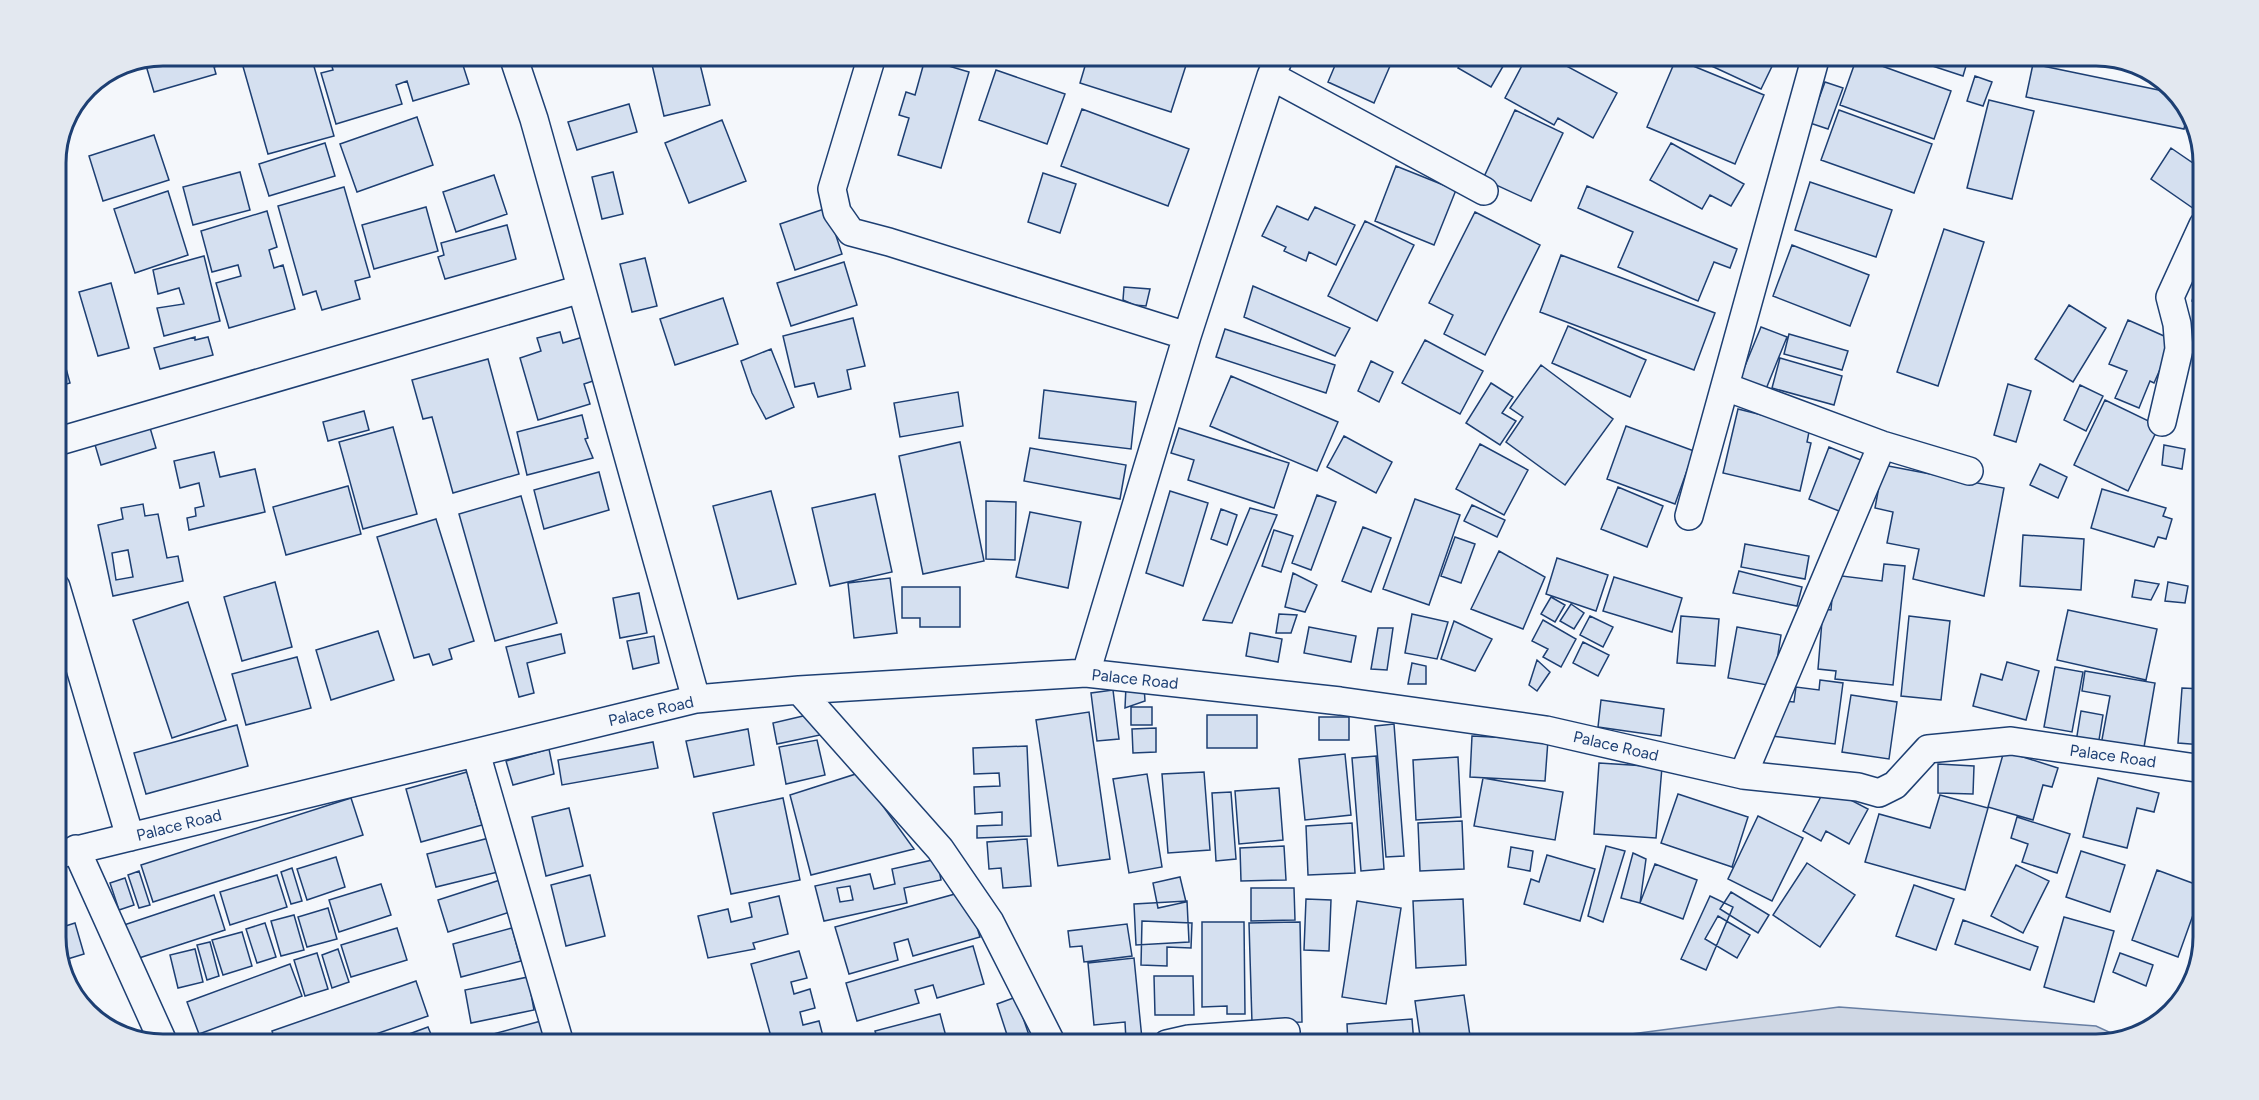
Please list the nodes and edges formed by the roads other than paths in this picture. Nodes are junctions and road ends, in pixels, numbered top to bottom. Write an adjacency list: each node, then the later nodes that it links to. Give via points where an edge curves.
1 (516, 66): 7 (street)
2 (869, 66): 8 (street, via 832,189 837,212 851,232)
3 (1275, 66): 5 (street); 8 (street)
4 (1813, 66): 9 (street)
5 (1484, 191)
6 (2193, 247): 10 (street, via 2170,297 2179,349)
7 (581, 289): 11 (street); 18 (street)
8 (1187, 336): 16 (street)
9 (1726, 387): 12 (street); 14 (street)
10 (2162, 422)
11 (66, 439)
12 (1882, 445): 13 (street); 21 (street)
13 (1969, 471)
14 (1689, 516)
15 (66, 621): 22 (street)
16 (1086, 673): 17 (street, Palace Road); 21 (street, Palace Road, via 1340,701 1546,730)
17 (800, 690): 18 (street, Palace Road); 27 (street, via 940,849 990,922)
18 (696, 699): 19 (street, Palace Road)
19 (476, 753): 22 (street, Palace Road); 26 (street)
20 (2193, 767): 21 (street, Palace Road, via 2012,741 1928,748 1895,785 1879,793 1858,787)
21 (1743, 775)
22 (130, 837): 23 (street, Palace Road)
23 (66, 852): 25 (street)
24 (1286, 1032): 28 (street)
25 (159, 1034)
26 (557, 1034)
27 (1047, 1034)
28 (1259, 1034)

